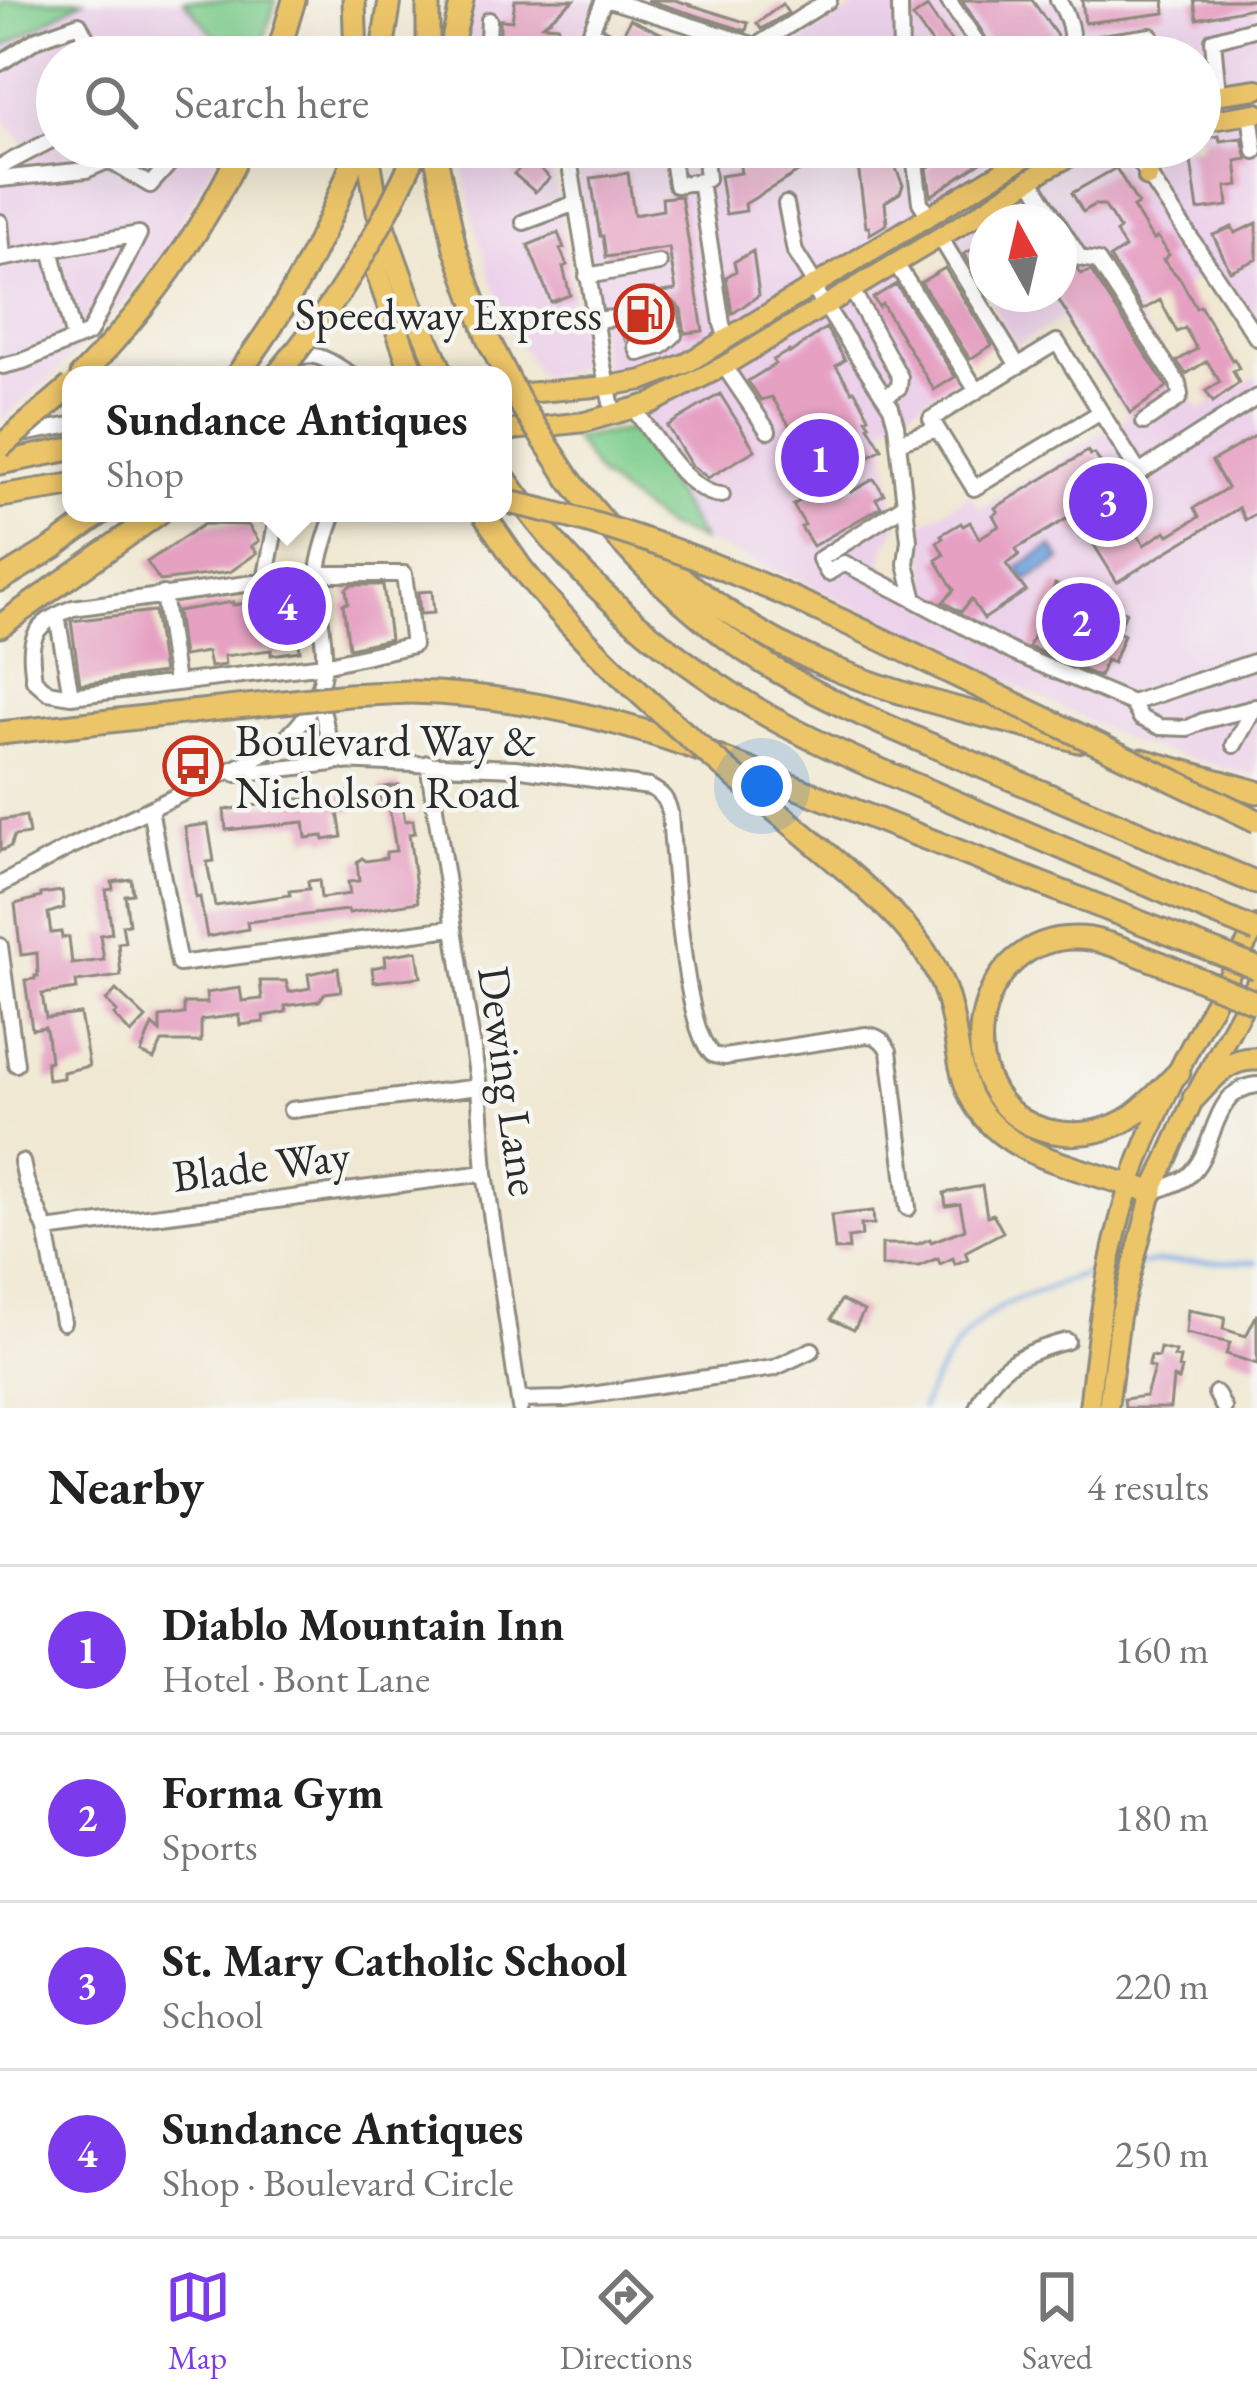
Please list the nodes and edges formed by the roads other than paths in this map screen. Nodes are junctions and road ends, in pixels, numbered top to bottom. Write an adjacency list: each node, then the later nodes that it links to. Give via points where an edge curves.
1 (294, 0): 16 (highway)
2 (354, 0): 17 (highway)
3 (390, 0): 18 (highway)
4 (428, 0): 19 (highway)
5 (462, 0): 20 (highway)
6 (607, 0): 13 (street); 24 (street)
7 (829, 0): 25 (street)
8 (948, 0): 27 (street)
9 (1058, 0): 28 (street)
10 (900, 5): 26 (street)
11 (489, 20): 21 (street)
12 (1257, 28): 29 (street)
13 (591, 32): 22 (street); 23 (street)
14 (45, 36): 15 (street, via 79,24)
15 (85, 36)
16 (283, 36)
17 (355, 36)
18 (384, 36)
19 (428, 36)
20 (454, 36)
21 (488, 36)
22 (589, 36)
23 (599, 36)
24 (724, 36)
25 (772, 36)
26 (901, 36)
27 (973, 36)
28 (1072, 36)
29 (1221, 38)
30 (36, 40): 31 (street)
31 (0, 63)
32 (1257, 89): 33 (main road)
33 (1221, 94)
34 (1254, 114): 35 (main road); 37 (street)
35 (1221, 119)
36 (36, 146): 38 (street)
37 (1255, 152)
38 (3, 161)
39 (90, 168): 56 (street)
40 (121, 168): 41 (street, via 150,185)
41 (165, 168)
42 (231, 168): 82 (highway, via 172,267)
43 (353, 168): 83 (highway, via 310,261)
44 (367, 168): 63 (highway)
45 (409, 168): 84 (highway, bridge, via 332,306)
46 (438, 168): 89 (highway, bridge, via 455,248)
47 (570, 168): 59 (street)
48 (673, 168): 58 (street, via 676,185)
49 (706, 168): 58 (street)
50 (916, 168): 64 (street)
51 (1008, 168): 64 (main road)
52 (1052, 168): 57 (main road)
53 (1143, 168): 55 (street)
54 (1150, 168): 55 (main road)
55 (1148, 177): 79 (street, via 1239,298)
56 (0, 179)
57 (1031, 180): 60 (main road); 61 (street)
58 (700, 181): 78 (street)
59 (576, 203): 66 (street); 73 (street)
60 (995, 203): 67 (main road)
61 (1046, 204)
62 (786, 205): 74 (street, via 795,252)
63 (378, 212): 87 (highway, via 377,272); 88 (highway)
64 (929, 216): 74 (main road)
65 (0, 221): 70 (street)
66 (524, 222)
67 (940, 237): 72 (main road); 91 (street)
68 (52, 249): 70 (street); 80 (street); 80 (street, via 139,234 88,333)
69 (1077, 253): 102 (street, via 1098,262 1178,383 1178,399)
70 (2, 258)
71 (659, 263): 73 (street)
72 (896, 264): 75 (main road); 95 (street)
73 (587, 276): 77 (street)
74 (814, 285): 76 (street); 78 (main road)
75 (852, 290): 76 (main road); 98 (street, via 900,377)
76 (825, 306): 90 (main road); 98 (street)
77 (595, 320): 92 (street, via 646,333); 94 (street)
78 (727, 338): 92 (main road)
79 (1257, 338)
80 (74, 339): 81 (street)
81 (1, 363)
82 (90, 366)
83 (243, 366)
84 (281, 366)
85 (283, 366): 86 (street, via 316,355)
86 (338, 366)
87 (409, 366)
88 (438, 366)
89 (502, 366)
90 (724, 366): 100 (main road); 106 (street)
91 (1018, 366): 95 (street); 101 (street, via 1058,342)
92 (664, 372): 94 (main road)
93 (512, 386): 111 (highway, bridge)
94 (607, 386): 97 (main road); 100 (street)
95 (977, 391): 104 (street, via 931,419)
96 (62, 393): 108 (highway, bridge)
97 (512, 394)
98 (885, 397): 107 (street)
99 (1257, 398): 101 (street, via 1139,473)
100 (624, 412): 105 (main road); 115 (street, via 684,475)
101 (1101, 412): 104 (street, via 974,488)
102 (1144, 422)
103 (62, 427): 108 (street)
104 (938, 429): 107 (street)
105 (512, 430)
106 (768, 431)
107 (898, 442): 117 (street)
108 (0, 443)
109 (62, 451): 110 (highway)
110 (0, 463)
111 (570, 480): 145 (highway, via 693,588 823,664); 148 (highway, via 674,595 770,667 878,722)
112 (62, 486): 116 (highway)
113 (512, 490): 147 (highway, bridge, via 736,572)
114 (512, 495): 151 (highway, bridge, via 623,610 755,708)
115 (722, 495)
116 (0, 496)
117 (905, 506): 129 (street); 129 (street, via 820,559 828,572 844,563)
118 (87, 522): 124 (highway)
119 (106, 522): 124 (highway)
120 (146, 522): 131 (highway)
121 (276, 522): 127 (street)
122 (332, 522): 125 (street)
123 (489, 522): 165 (highway, bridge, via 551,605 629,684 909,931 934,967 961,1076 987,1120 1032,1151)
124 (28, 563): 126 (highway)
125 (318, 574): 127 (street); 133 (street); 133 (street, via 404,574 413,645)
126 (0, 580)
127 (265, 581): 128 (street)
128 (163, 594): 130 (street); 134 (street)
129 (915, 600): 137 (street)
130 (62, 612): 136 (street); 136 (street, via 32,638 30,650 34,680)
131 (0, 626)
132 (1257, 661): 137 (street)
133 (324, 665): 134 (street); 135 (street)
134 (176, 683): 136 (street)
135 (319, 694): 140 (street); 142 (street, via 328,736)
136 (71, 696)
137 (1132, 703): 138 (street, via 1160,727 1188,728)
138 (1256, 705): 141 (street)
139 (0, 734): 153 (highway, bridge, via 348,694 524,701 692,746)
140 (290, 736): 142 (street); 144 (street)
141 (1234, 745)
142 (345, 762): 143 (street); 144 (street)
143 (428, 763): 150 (street, Dewing Lane); 166 (street, via 515,767 660,793 670,813 691,1000 710,1053 875,1036 884,1042)
144 (219, 777): 146 (street)
145 (1257, 791)
146 (150, 809): 149 (street); 150 (street, via 178,964)
147 (1257, 821)
148 (1257, 883)
149 (0, 885)
150 (452, 928): 160 (street, Dewing Lane)
151 (1257, 928): 158 (main road)
152 (0, 946): 157 (street)
153 (1257, 968)
154 (1257, 982): 161 (main road)
155 (1257, 1003): 158 (highway, bridge, via 1096,940 1036,948 990,992 980,1053 992,1085 1042,1130 1088,1133 1130,1117)
156 (1257, 1060): 161 (highway, via 1227,1065)
157 (16, 1064)
158 (1180, 1072): 165 (main road, via 1157,1119)
159 (1257, 1084): 165 (street, via 1226,1101 1186,1178)
160 (479, 1087): 162 (street); 164 (street, Dewing Lane)
161 (1194, 1097): 165 (main road)
162 (292, 1110)
163 (22, 1162): 167 (street)
164 (485, 1173): 167 (street, Blade Way); 172 (street, Dewing Lane)
165 (1141, 1188): 168 (main road, via 1144,1225); 168 (main road, via 1118,1224)
166 (908, 1208)
167 (46, 1230): 169 (street)
168 (1110, 1317): 174 (main road); 175 (main road)
169 (63, 1322)
170 (1067, 1342): 173 (street, via 1010,1362)
171 (812, 1350): 172 (street, via 774,1368)
172 (520, 1404)
173 (977, 1408)
174 (1089, 1408)
175 (1108, 1408)

